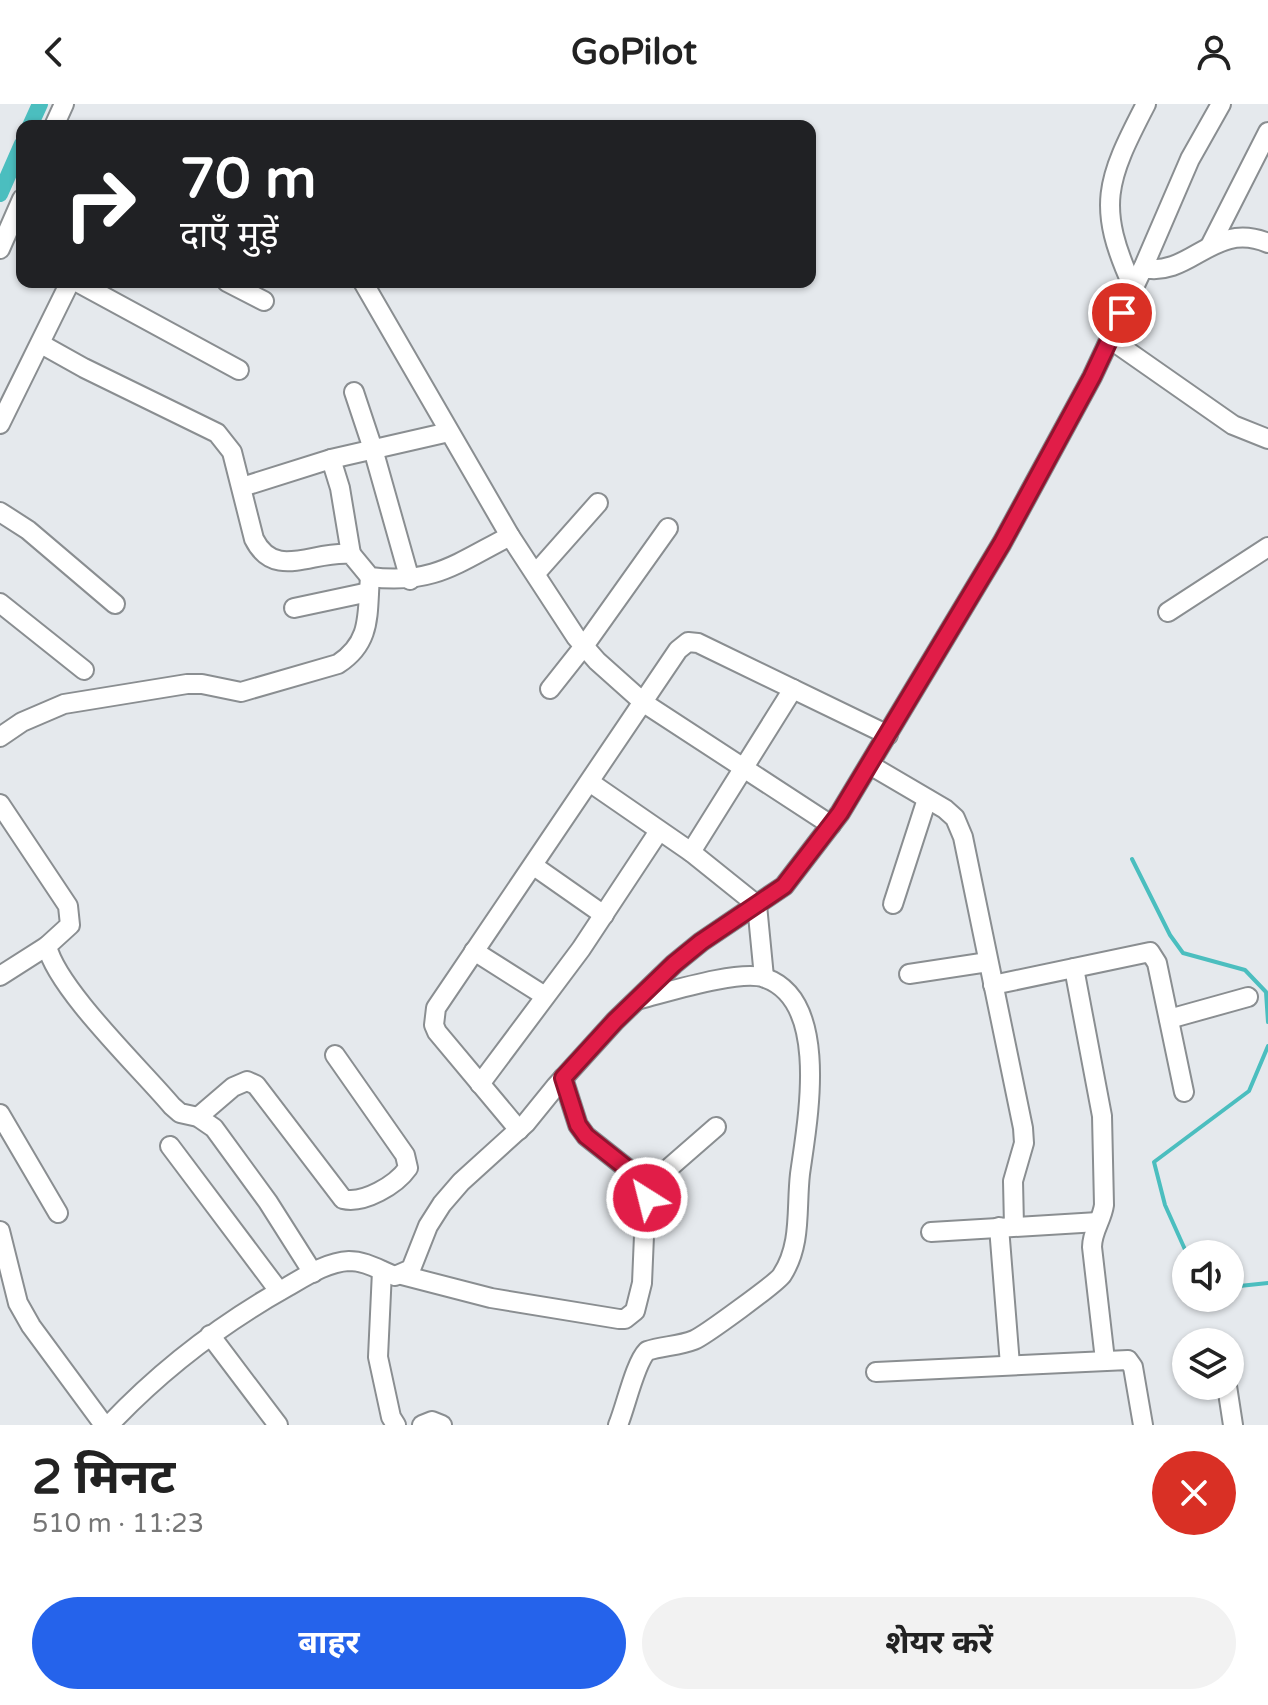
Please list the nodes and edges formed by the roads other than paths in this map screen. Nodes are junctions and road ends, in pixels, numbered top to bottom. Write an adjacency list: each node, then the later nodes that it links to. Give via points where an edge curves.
1 (1146, 104): 9 (street, via 1117,162 1110,192 1114,241)
2 (1221, 104): 8 (street, via 1190,159)
3 (1268, 132): 6 (street)
4 (16, 213): 7 (street)
5 (1268, 243): 6 (street, via 1239,237)
6 (1210, 246): 8 (street, via 1160,271)
7 (0, 249)
8 (1143, 268): 9 (street)
9 (1133, 287): 15 (street)
10 (67, 288): 16 (street)
11 (88, 288): 17 (street)
12 (239, 288): 14 (street)
13 (366, 288): 20 (street)
14 (264, 301)
15 (1110, 339): 21 (street, via 1233,425); 43 (street, via 1002,543)
16 (41, 344): 19 (street); 24 (street, via 217,433 232,452)
17 (239, 370)
18 (354, 392): 22 (street)
19 (0, 424)
20 (449, 432): 22 (street); 28 (street)
21 (1268, 439)
22 (373, 449): 23 (street); 32 (street)
23 (331, 459): 24 (street); 30 (street)
24 (242, 487): 30 (street, via 254,539 271,560)
25 (598, 503): 31 (street)
26 (0, 512): 35 (street)
27 (668, 528): 38 (street)
28 (510, 536): 31 (street); 32 (street, via 433,575)
29 (1268, 547): 37 (street)
30 (351, 554): 33 (street)
31 (536, 573): 38 (street)
32 (410, 580): 33 (street)
33 (369, 585): 36 (street); 44 (street, via 364,636 351,656 338,664 241,692 187,684 64,704)
34 (0, 603): 39 (street)
35 (115, 604)
36 (294, 608)
37 (1168, 612)
38 (584, 646): 40 (street); 42 (street)
39 (84, 670)
40 (550, 689)
41 (793, 689): 42 (street, via 688,642); 43 (street); 46 (street)
42 (644, 703): 46 (street); 47 (street)
43 (888, 735): 45 (street)
44 (0, 737)
45 (870, 765): 48 (street); 51 (street)
46 (743, 768): 51 (street); 53 (street)
47 (591, 783): 52 (street); 54 (street)
48 (927, 799): 55 (street); 60 (street, via 945,809 959,827)
49 (0, 804): 50 (street)
50 (5, 824): 58 (street, via 68,906 70,925)
51 (831, 825): 56 (street, via 784,886)
52 (659, 831): 53 (street); 57 (street)
53 (691, 852): 56 (street)
54 (534, 866): 57 (street); 59 (street)
55 (893, 904)
56 (757, 905): 64 (street); 68 (street, via 701,942)
57 (604, 915): 66 (street)
58 (47, 946): 62 (street); 75 (street, via 70,988 103,1028 172,1106)
59 (474, 951): 66 (street); 72 (street, via 436,1008 434,1025)
60 (988, 962): 63 (street); 65 (street)
61 (1074, 968): 65 (street); 69 (street, via 1150,952); 81 (street, via 1102,1116 1104,1205)
62 (1, 973)
63 (909, 974)
64 (764, 977): 68 (street, via 731,978); 99 (street, via 797,1008 811,1081 798,1235 790,1261 776,1283 705,1335 643,1355)
65 (993, 985): 82 (street, via 1024,1136)
66 (545, 996): 72 (street)
67 (1248, 997): 69 (street)
68 (637, 999): 71 (street)
69 (1169, 1019): 73 (street)
70 (335, 1055): 75 (street, via 405,1155 408,1168 403,1176 380,1191 343,1199 256,1085 247,1081)
71 (563, 1078): 77 (street); 79 (street, via 586,1136)
72 (480, 1084): 77 (street)
73 (1184, 1092)
74 (0, 1114): 80 (street)
75 (198, 1117): 86 (street, via 229,1148)
76 (716, 1127): 79 (street)
77 (519, 1130): 87 (street, via 442,1204 411,1269)
78 (170, 1146): 88 (street)
79 (646, 1188): 87 (street, via 642,1283 635,1311 625,1319 491,1298)
80 (58, 1213)
81 (1098, 1222): 82 (street); 90 (street, via 1092,1247)
82 (1006, 1227): 84 (street); 91 (street)
83 (0, 1231): 94 (street, via 18,1303)
84 (931, 1232)
85 (382, 1271): 86 (street, via 352,1261); 87 (street); 96 (street, via 378,1357)
86 (313, 1273): 88 (street)
87 (402, 1275)
88 (279, 1291): 89 (street)
89 (210, 1335): 94 (street); 95 (street)
90 (1105, 1360): 91 (street); 100 (street, via 1131,1363)
91 (1010, 1365): 92 (street)
92 (876, 1372)
93 (1229, 1400): 101 (street)
94 (106, 1425)
95 (278, 1425)
96 (396, 1425)
97 (422, 1425): 98 (street)
98 (442, 1425)
99 (618, 1425)
100 (1143, 1425)
101 (1233, 1425)

